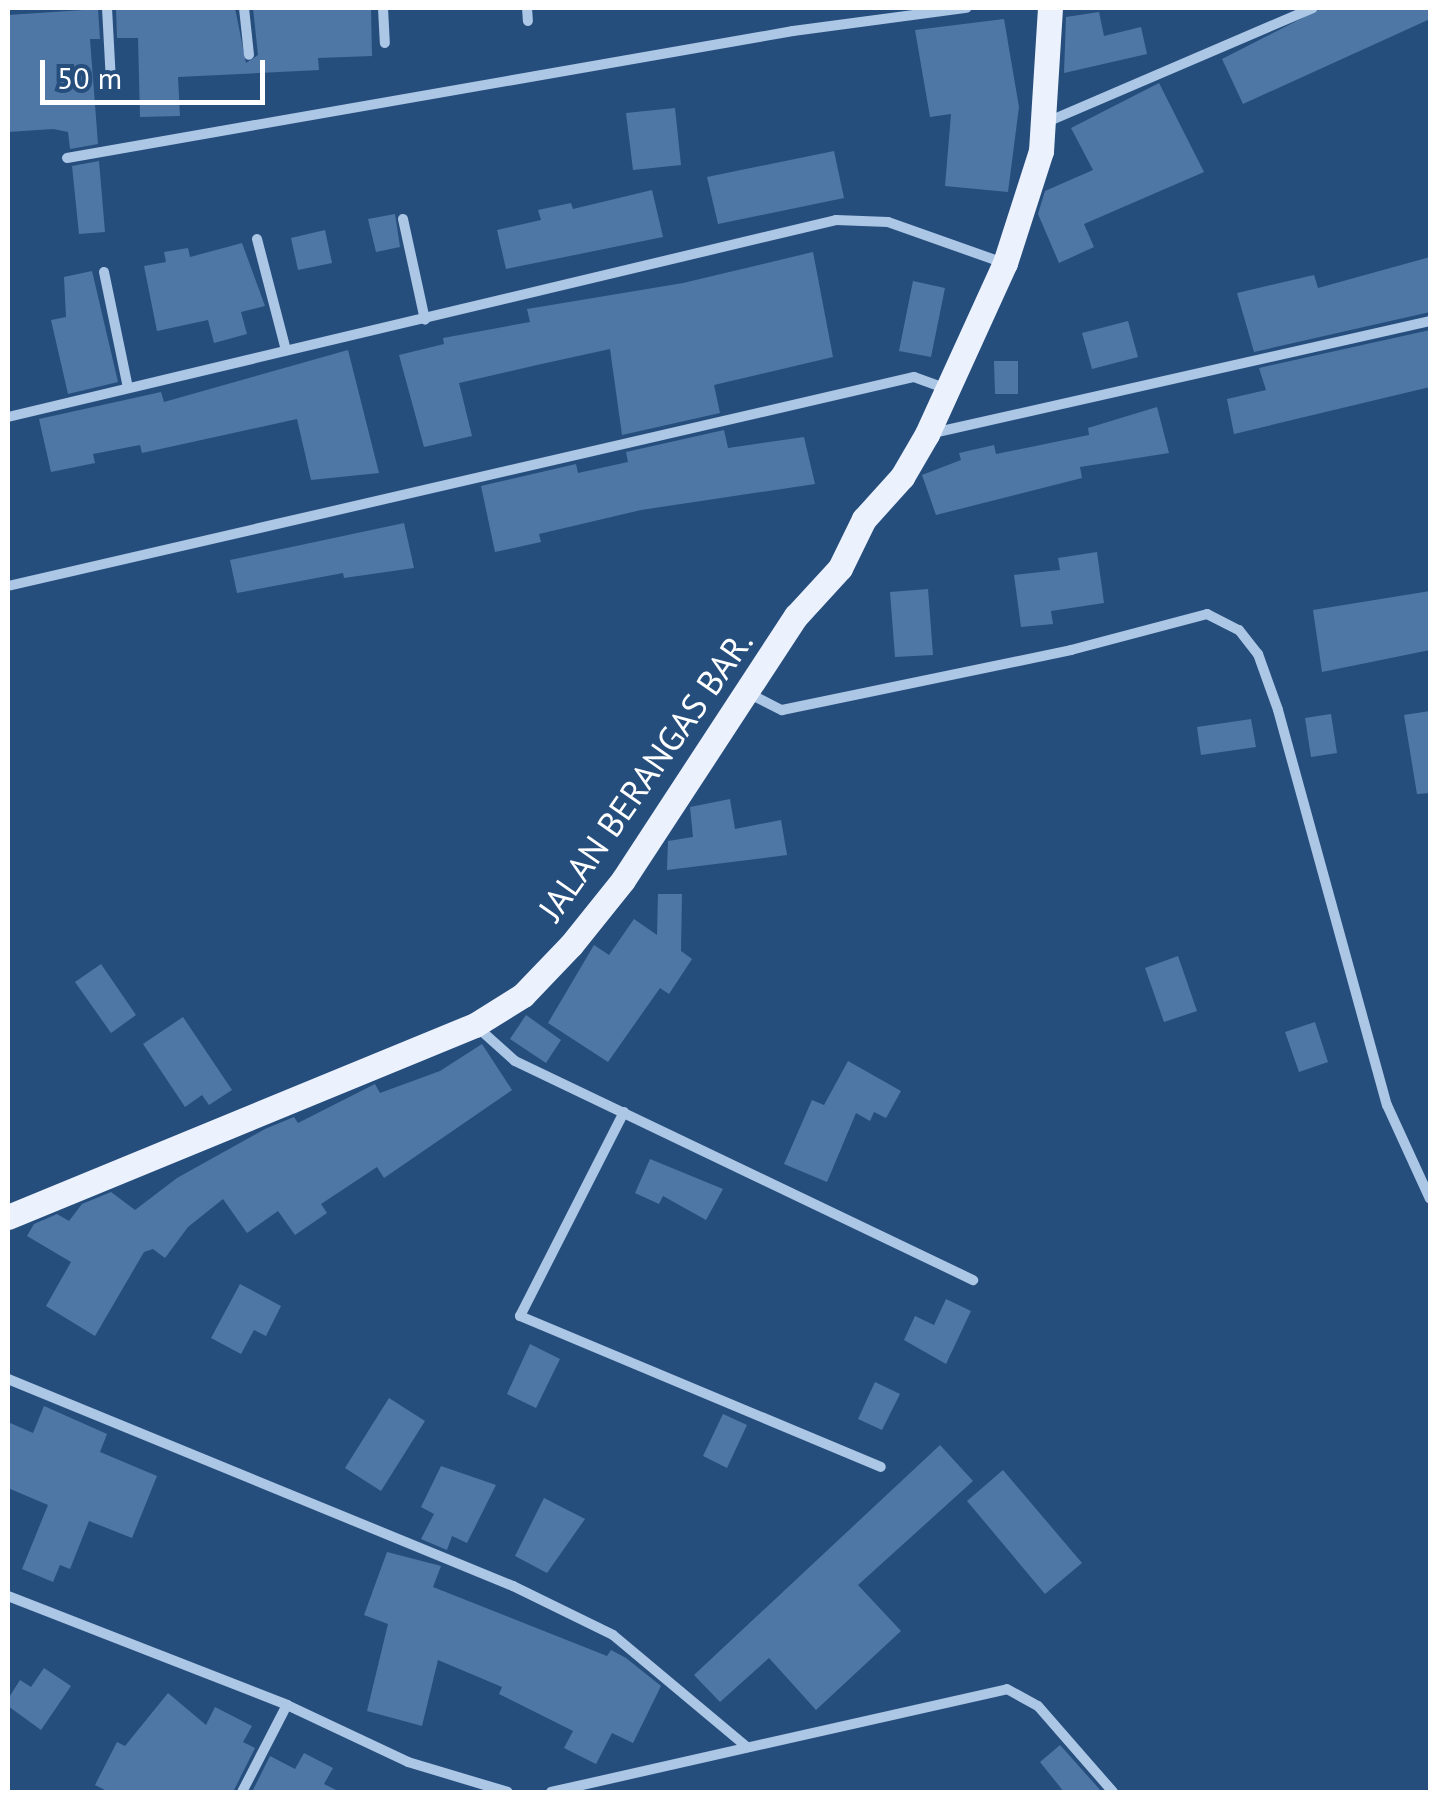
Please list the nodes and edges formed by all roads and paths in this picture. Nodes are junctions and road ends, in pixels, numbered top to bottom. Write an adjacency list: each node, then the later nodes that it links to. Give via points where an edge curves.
1 (107, 8): 11 (street)
2 (244, 8): 10 (street)
3 (383, 8): 9 (street)
4 (527, 8): 8 (street)
5 (966, 8): 13 (street, via 794,31)
6 (1050, 8): 12 (main road, JALAN BERANGAS BAR.)
7 (1313, 8): 12 (street)
8 (528, 21)
9 (385, 43)
10 (248, 55)
11 (111, 82)
12 (1047, 122): 16 (main road, JALAN BERANGAS BAR.)
13 (67, 158)
14 (403, 219): 18 (street)
15 (258, 239): 20 (street)
16 (1006, 263): 18 (street, via 888,222 836,220); 22 (main road, JALAN BERANGAS BAR.)
17 (104, 272): 21 (street)
18 (424, 320): 20 (street)
19 (1430, 321): 24 (street)
20 (286, 350): 21 (street)
21 (128, 388): 23 (street)
22 (946, 388): 24 (main road, JALAN BERANGAS BAR.); 25 (street, via 914,377)
23 (8, 417)
24 (927, 434): 26 (main road, JALAN BERANGAS BAR., via 864,519 840,568 796,616)
25 (8, 586)
26 (750, 694): 27 (main road, JALAN BERANGAS BAR., via 571,945 523,995); 29 (street, via 782,710 1071,650 1207,614 1238,630 1258,654 1278,710 1388,1105)
27 (475, 1025): 28 (street, via 516,1061); 30 (main road, JALAN BERANGAS BAR.)
28 (624, 1112): 31 (street); 33 (street, via 520,1316)
29 (1430, 1200)
30 (8, 1217)
31 (973, 1280)
32 (8, 1380): 36 (street, via 514,1586 613,1634)
33 (882, 1468)
34 (8, 1596): 35 (street)
35 (287, 1705): 37 (street); 38 (street, via 408,1762)
36 (747, 1747): 39 (street); 40 (street, via 1007,1689 1038,1706)
37 (242, 1792)
38 (508, 1792)
39 (551, 1792)
40 (1113, 1792)

